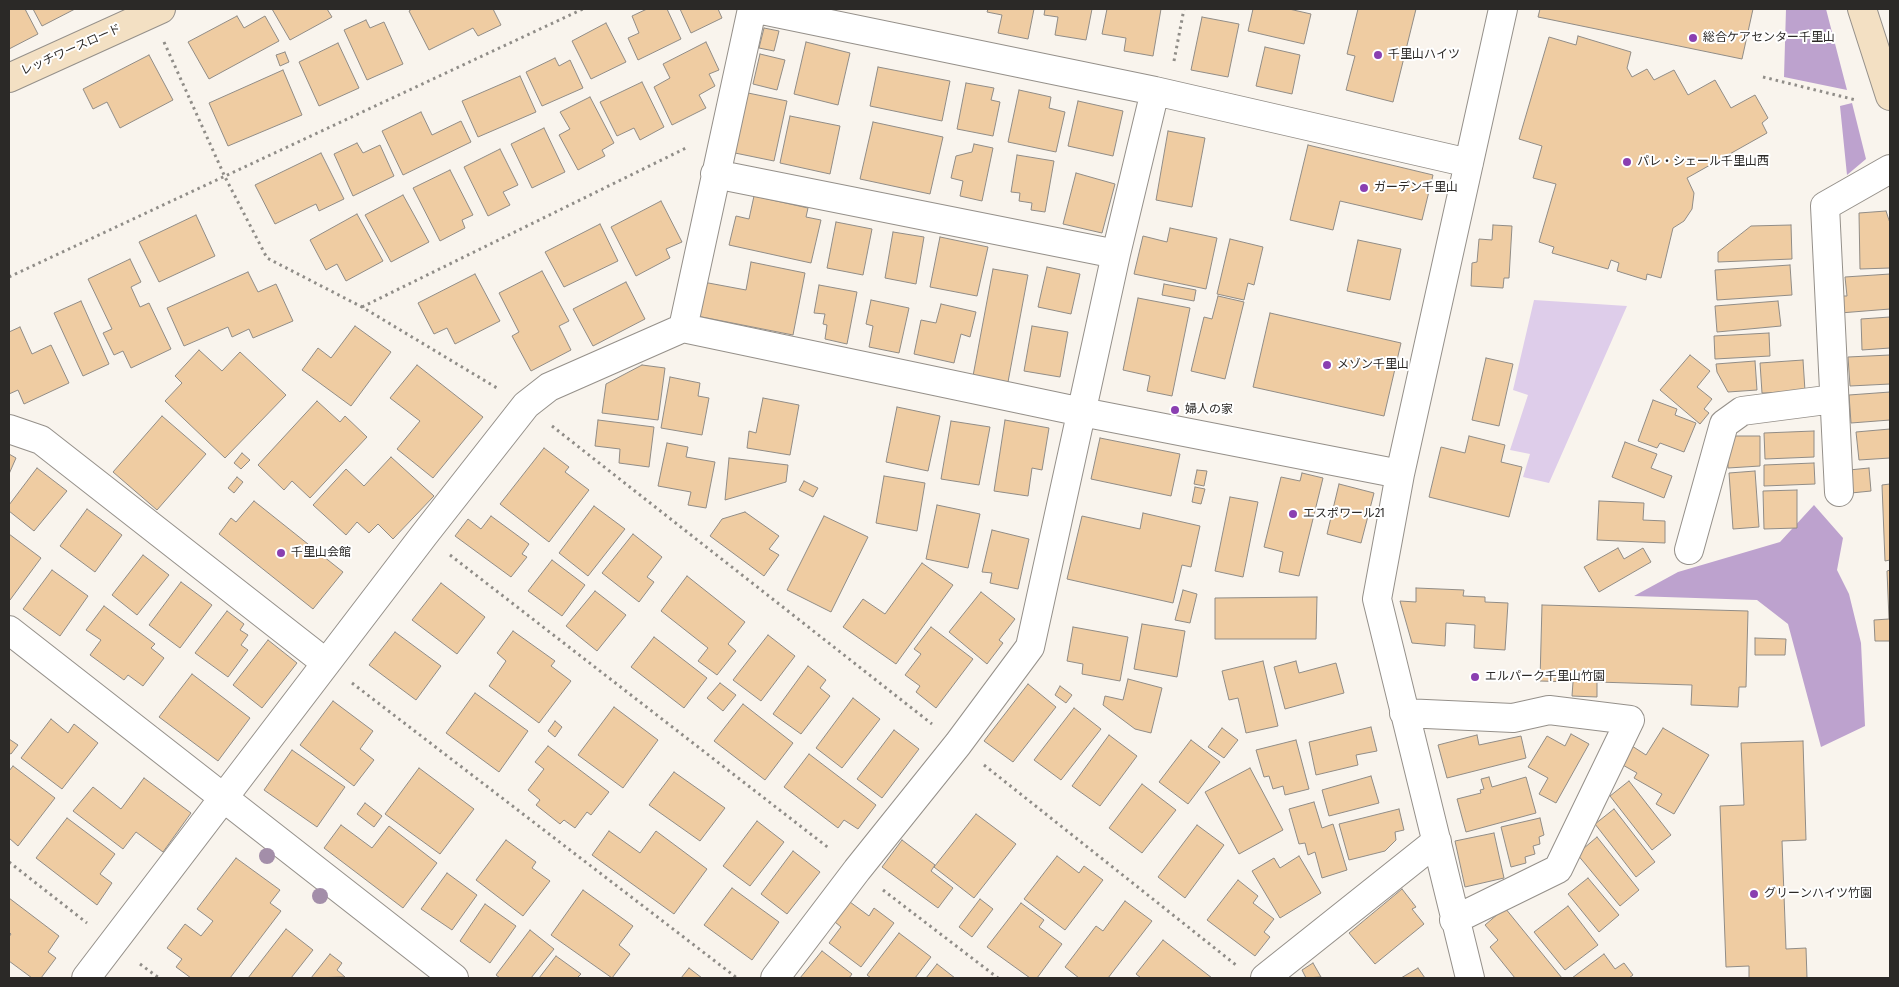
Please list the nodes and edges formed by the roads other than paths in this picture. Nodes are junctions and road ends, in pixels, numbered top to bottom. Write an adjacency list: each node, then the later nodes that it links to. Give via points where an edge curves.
1 (752, 9): 11 (street)
2 (756, 9): 7 (street)
3 (1503, 9): 9 (street)
4 (1862, 9): 8 (street)
5 (161, 22): 6 (street, レッチワースロード)
6 (9, 78)
7 (1155, 91): 9 (street); 12 (street)
8 (1890, 96)
9 (1469, 163): 17 (street)
10 (1890, 169): 14 (street, via 1825,206)
11 (715, 174): 12 (street); 13 (street)
12 (1116, 254): 15 (street)
13 (683, 328): 15 (street); 21 (street, via 549,387 526,406)
14 (1834, 400): 18 (street); 19 (street, via 1742,411 1724,424)
15 (1082, 412): 17 (street); 28 (street, via 1030,647)
16 (9, 429): 21 (street, via 41,440)
17 (1400, 474): 22 (street, via 1377,599)
18 (1839, 492)
19 (1689, 550)
20 (9, 630): 23 (street)
21 (326, 662): 23 (street)
22 (1404, 713): 24 (street); 25 (street, via 1512,718 1549,710 1630,720 1558,869)
23 (223, 799): 26 (street); 27 (street)
24 (1437, 841): 25 (street); 29 (street)
25 (1454, 920): 30 (street)
26 (86, 978)
27 (454, 978)
28 (775, 978)
29 (1265, 978)
30 (1470, 978)

